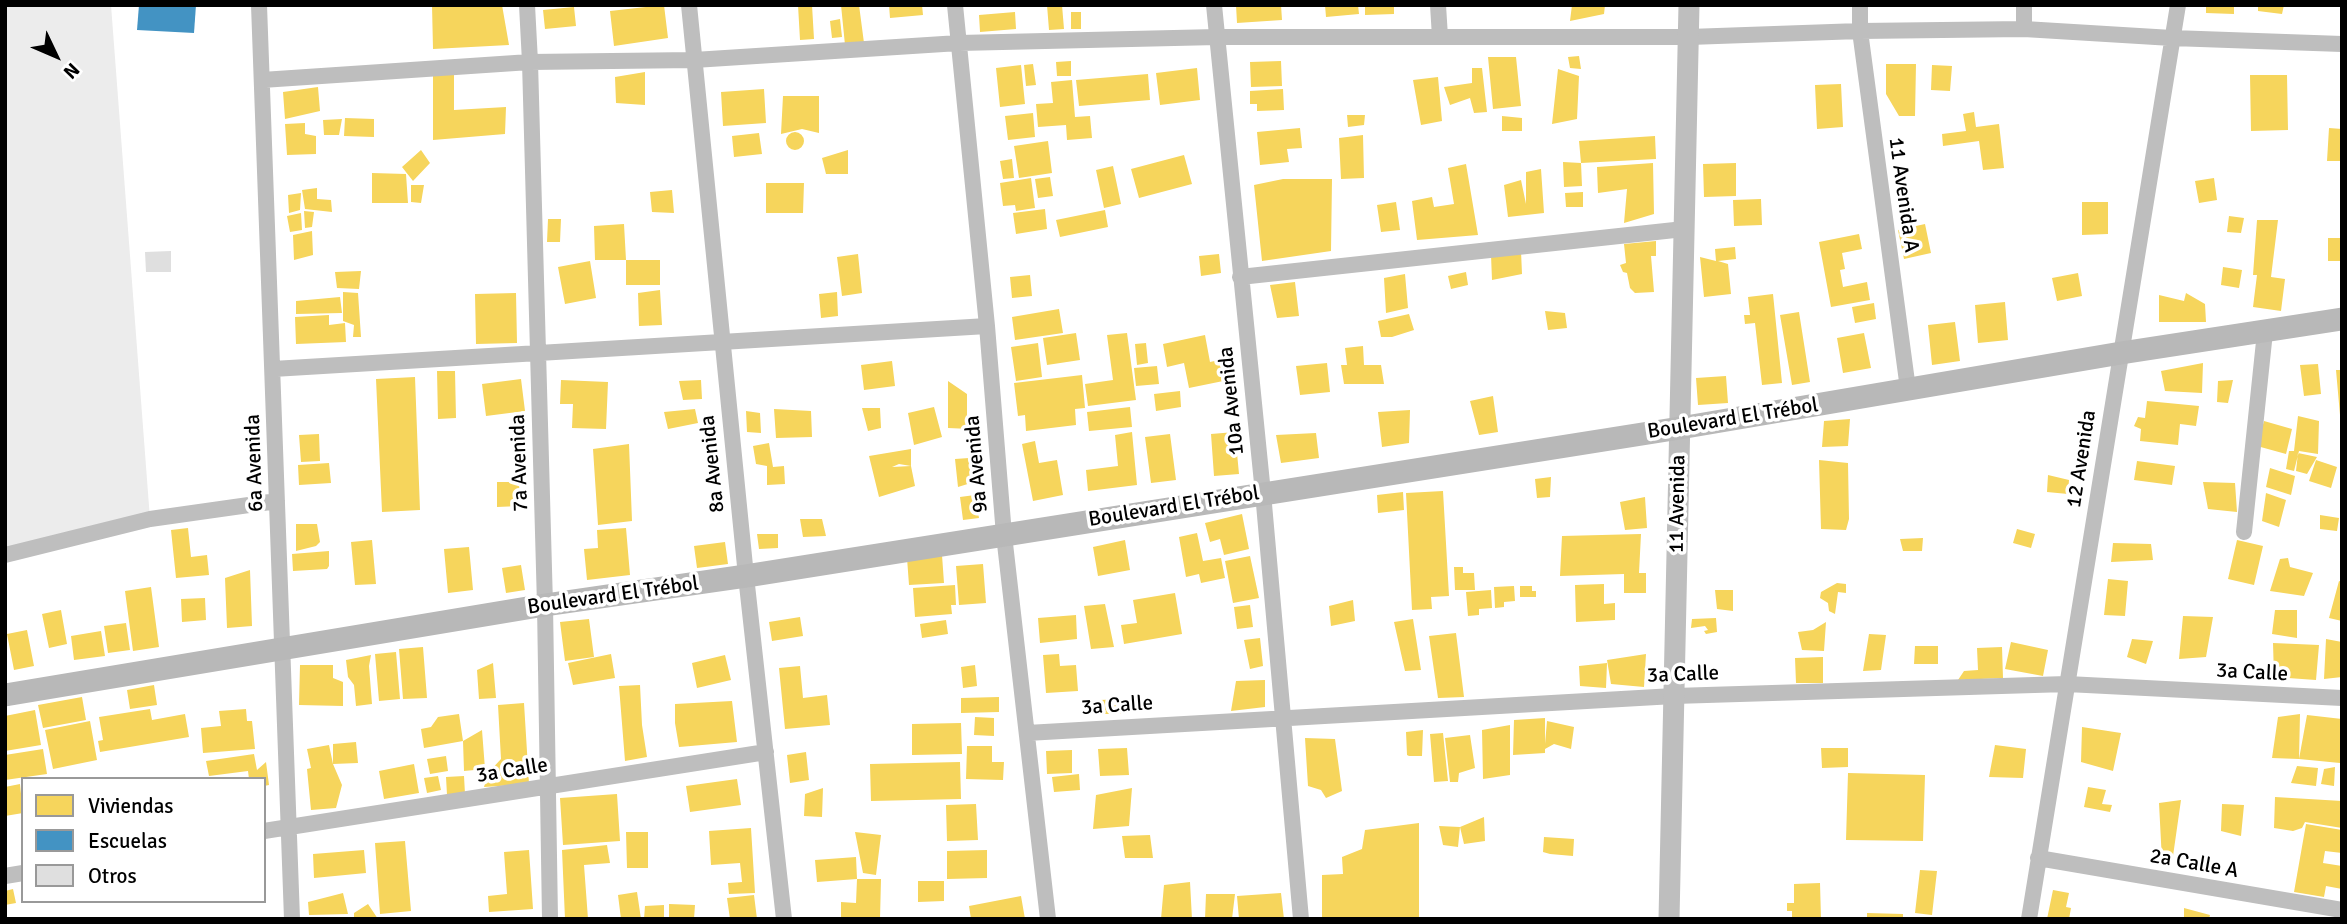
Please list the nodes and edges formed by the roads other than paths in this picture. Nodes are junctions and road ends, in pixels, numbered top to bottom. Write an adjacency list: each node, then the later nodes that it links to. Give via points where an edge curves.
1 (259, 5): 21 (street, 6a Avenida)
2 (527, 5): 20 (street, 7a Avenida)
3 (689, 5): 19 (street, 8a Avenida)
4 (955, 5): 17 (street, 9a Avenida)
5 (1214, 5): 13 (street, 10a Avenida)
6 (1438, 5): 14 (street)
7 (1689, 5): 15 (street, 11 Avenida)
8 (1860, 5): 12 (street, 11 Avenida A)
9 (2024, 5): 11 (street)
10 (2178, 5): 16 (street, 12 Avenida)
11 (2024, 29): 12 (street); 16 (street)
12 (1860, 31): 15 (street); 31 (street, 11 Avenida A)
13 (1217, 37): 14 (street); 17 (street); 23 (street, 10a Avenida)
14 (1440, 37): 15 (street)
15 (1689, 37): 22 (street, 11 Avenida)
16 (2172, 37): 18 (street); 29 (street, 12 Avenida)
17 (959, 43): 19 (street); 25 (street, 9a Avenida)
18 (2342, 44)
19 (694, 60): 20 (street); 27 (street, 8a Avenida)
20 (530, 62): 21 (street); 28 (street, 7a Avenida)
21 (261, 80): 30 (street, 6a Avenida)
22 (1684, 229): 23 (street); 32 (street, 11 Avenida)
23 (1240, 277): 33 (street, 10a Avenida)
24 (2342, 319): 26 (main road, Boulevard El Trébol)
25 (987, 326): 27 (street); 36 (street, 9a Avenida)
26 (2265, 332): 29 (main road, Boulevard El Trébol); 35 (street)
27 (722, 342): 28 (street); 38 (street, 8a Avenida)
28 (537, 353): 30 (street); 39 (street, 7a Avenida)
29 (2121, 353): 31 (main road, Boulevard El Trébol); 41 (street, 12 Avenida)
30 (273, 369): 34 (street, 6a Avenida)
31 (1908, 389): 32 (main road, Boulevard El Trébol)
32 (1680, 428): 33 (main road, Boulevard El Trébol); 43 (street, 11 Avenida)
33 (1263, 493): 36 (main road, Boulevard El Trébol); 45 (street, 10a Avenida)
34 (278, 500): 37 (street, via 150,519); 40 (street, 6a Avenida)
35 (2244, 532)
36 (1004, 535): 38 (main road, Boulevard El Trébol); 46 (street, 9a Avenida)
37 (5, 555)
38 (746, 576): 39 (main road, Boulevard El Trébol); 47 (street, 8a Avenida)
39 (545, 605): 40 (main road, Boulevard El Trébol); 48 (street, 7a Avenida)
40 (283, 651): 42 (main road, Boulevard El Trébol); 49 (street, 6a Avenida)
41 (2067, 684): 43 (street, 3a Calle); 44 (street, 3a Calle); 51 (street, 12 Avenida)
42 (5, 695)
43 (1674, 696): 45 (street, 3a Calle); 58 (street, 11 Avenida)
44 (2342, 698)
45 (1284, 717): 46 (street, 3a Calle); 57 (street, 10a Avenida)
46 (1027, 733): 56 (street, 9a Avenida)
47 (766, 752): 48 (street, 3a Calle); 55 (street, 8a Avenida)
48 (547, 787): 49 (street, 3a Calle); 54 (street, 7a Avenida)
49 (289, 827): 50 (street, 3a Calle); 53 (street, 6a Avenida)
50 (266, 831)
51 (2038, 858): 52 (street, 2a Calle A); 59 (street, 12 Avenida)
52 (2342, 910)
53 (292, 919)
54 (550, 919)
55 (784, 919)
56 (1048, 919)
57 (1301, 919)
58 (1669, 919)
59 (2029, 919)

